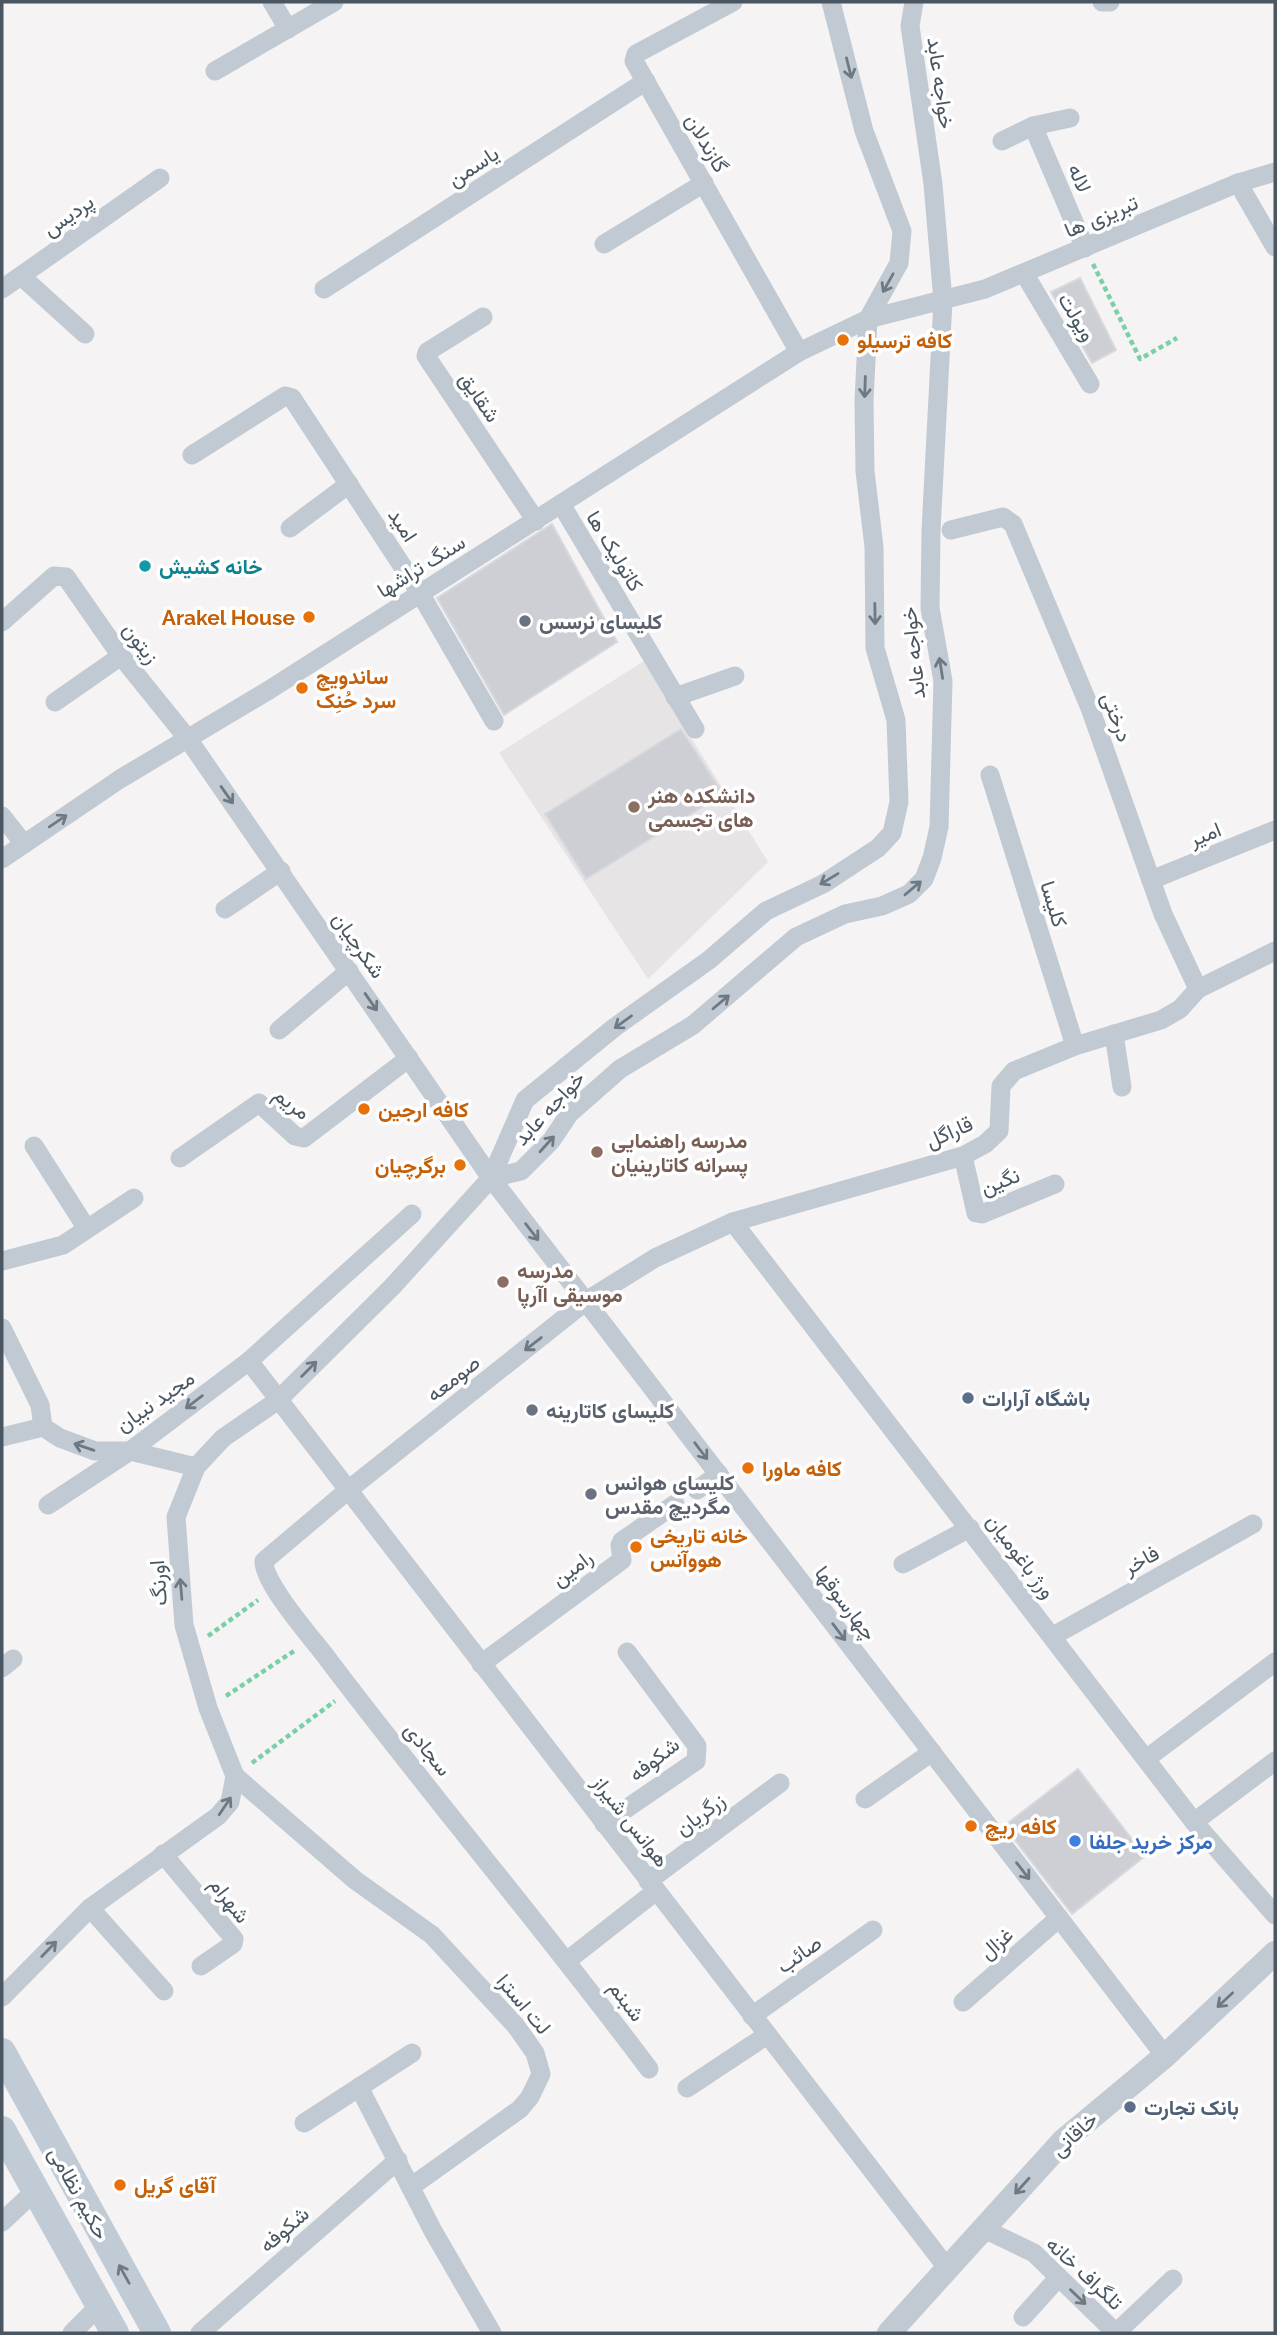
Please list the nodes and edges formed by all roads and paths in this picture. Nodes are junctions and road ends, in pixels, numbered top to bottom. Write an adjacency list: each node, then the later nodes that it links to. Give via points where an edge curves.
1 (272, 2): 8 (street)
2 (334, 2): 8 (street)
3 (733, 2): 10 (street, گازندلان, via 636,54 634,61)
4 (831, 2): 27 (street, خواجه عابد, one-way to 27, via 864,131 902,230 899,263)
5 (914, 2): 25 (street, خواجه عابد, via 910,26 933,184)
6 (1102, 2): 7 (street)
7 (1110, 2)
8 (288, 29): 9 (street)
9 (215, 71)
10 (646, 81): 16 (street, گازندلان); 24 (street, یاسمن)
11 (1070, 118): 12 (street)
12 (1032, 126): 13 (street); 20 (street, لاله)
13 (1002, 141)
14 (1275, 172): 17 (street, تبریزی ها)
15 (160, 178): 22 (street, پردیس)
16 (704, 183): 18 (street); 30 (street, گازندلان)
17 (1238, 183): 19 (street); 20 (street, تبریزی ها)
18 (604, 244)
19 (1275, 247)
20 (1085, 248): 21 (street, تبریزی ها); 29 (path, via 1140,359)
21 (1024, 273): 25 (street, تبریزی ها); 31 (street, ویولت)
22 (21, 276): 23 (street, پردیس); 28 (street)
23 (2, 289)
24 (324, 289)
25 (943, 301): 27 (street, تبریزی ها); 66 (street, خواجه عابد, one-way to 25, via 521,1171 551,1141 570,1113 620,1069 693,1025 796,937 845,914 882,906 908,894 924,879 939,827 943,681 930,608)
26 (483, 317): 35 (street, شقایق, via 426,356)
27 (868, 319): 30 (street, سنگ تراشها); 66 (street, خواجه عابد, one-way to 66, via 865,471 874,547 875,648 896,720 899,802 892,833 878,849 823,884 766,911 525,1100)
28 (85, 334)
29 (1177, 338)
30 (799, 352): 34 (street, سنگ تراشها)
31 (1090, 384)
32 (192, 455): 33 (street, امید, via 289,395)
33 (349, 484): 36 (street); 38 (street, امید)
34 (561, 505): 35 (street, سنگ تراشها); 42 (street, کاتولیک ها)
35 (536, 521): 38 (street, سنگ تراشها)
36 (290, 528)
37 (951, 530): 53 (street, درختی, via 1003,517 1013,524 1090,708)
38 (421, 593): 44 (street, امید); 46 (street, سنگ تراشها)
39 (2, 622): 40 (street, زیتون, via 54,576 61,575)
40 (121, 656): 43 (street); 46 (street, زیتون)
41 (735, 676): 42 (street)
42 (675, 697): 45 (street, کاتولیک ها)
43 (55, 702)
44 (494, 721)
45 (695, 729)
46 (188, 739): 50 (street, سنگ تراشها, one-way to 46); 52 (street, شکرچیان, one-way to 52)
47 (990, 775): 60 (street, کلیسا)
48 (2, 816): 50 (street)
49 (1275, 830): 53 (street, امیر)
50 (24, 844): 51 (street, سنگ تراشها)
51 (2, 859)
52 (281, 871): 54 (street); 56 (street, شکرچیان)
53 (1151, 880): 57 (street, درختی)
54 (225, 909)
55 (1275, 951): 57 (street, قاراگل)
56 (349, 971): 58 (street); 61 (street, شکرچیان, one-way to 61)
57 (1198, 989): 59 (street, قاراگل, via 1171,1015)
58 (279, 1030)
59 (1114, 1034): 60 (street, قاراگل); 62 (street)
60 (1075, 1046): 64 (street, قاراگل, via 1005,1078 999,1131)
61 (409, 1058): 65 (street, مریم, via 304,1138 295,1136 259,1103); 66 (street, شکرچیان)
62 (1122, 1087)
63 (34, 1146): 71 (street)
64 (963, 1156): 67 (street, نگین, via 976,1213); 70 (street, قاراگل)
65 (180, 1158)
66 (491, 1178): 74 (street, چهارسوقها, one-way to 74); 77 (street, اورنگ, one-way to 66, via 392,1287)
67 (1055, 1184)
68 (134, 1198): 71 (street)
69 (412, 1214): 76 (street, مجید نبیان)
70 (733, 1222): 74 (street, قاراگل, via 655,1258); 88 (street, ورژ باغومیان)
71 (87, 1229): 73 (street, via 63,1245)
72 (2, 1240): 73 (street)
73 (7, 1259)
74 (586, 1301): 82 (street, چهارسوقها, one-way to 82); 84 (street, صومعه, one-way to 84)
75 (2, 1328): 78 (street, via 40,1405)
76 (249, 1361): 77 (street, هوانس شیراز); 80 (street, مجید نبیان, one-way to 80)
77 (277, 1401): 81 (street, اورنگ, via 223,1438); 84 (street, هوانس شیراز)
78 (43, 1427): 79 (street); 80 (street, مجید نبیان, one-way to 78, via 95,1451)
79 (4, 1430)
80 (130, 1451): 81 (street); 86 (street)
81 (197, 1467): 94 (street, اورنگ, one-way to 81, via 184,1625 176,1517)
82 (719, 1475): 83 (street); 100 (street, چهارسوقها, one-way to 100)
83 (697, 1490)
84 (347, 1491): 89 (street, صومعه); 97 (street, هوانس شیراز)
85 (675, 1504): 97 (street, رامین, via 622,1541 622,1560)
86 (48, 1506)
87 (1252, 1524): 92 (street, فاخر)
88 (970, 1528): 90 (street); 92 (street, ورژ باغومیان)
89 (264, 1560): 91 (street, سجادی)
90 (903, 1564)
91 (275, 1587): 93 (street, سجادی); 94 (path)
92 (1052, 1636): 101 (street, ورژ باغومیان)
93 (312, 1638): 98 (street, سجادی); 99 (path)
94 (190, 1648): 99 (street, اورنگ)
95 (627, 1652): 107 (street, شکوفه, via 698,1753 695,1760)
96 (1275, 1662): 101 (street)
97 (481, 1664): 107 (street, هوانس شیراز)
98 (350, 1689): 103 (path); 115 (street, سجادی)
99 (208, 1708): 103 (street, اورنگ)
100 (932, 1752): 105 (street); 112 (street, چهارسوقها, one-way to 112)
101 (1146, 1759): 106 (street, ورژ باغومیان)
102 (1275, 1761): 106 (street)
103 (234, 1776): 108 (street, one-way to 103, via 218,1816 230,1802); 131 (street, لت استرا, via 355,1880 432,1935 535,2053 541,2074 520,2109)
104 (780, 1783): 109 (street, زرگریان)
105 (865, 1799)
106 (1194, 1822): 111 (street, ورژ باغومیان)
107 (604, 1824): 109 (street, هوانس شیراز)
108 (163, 1854): 110 (street); 116 (street, شهرام, via 234,1939)
109 (652, 1886): 115 (street, زرگریان); 120 (street, هوانس شیراز)
110 (90, 1908): 117 (street); 118 (street, one-way to 110)
111 (1275, 1915)
112 (1059, 1918): 119 (street, غزال); 124 (street, چهارسوقها)
113 (873, 1930): 120 (street, صائب)
114 (1275, 1953): 124 (street, خاقانی, one-way to 124)
115 (568, 1960): 125 (street, شبنم)
116 (201, 1966)
117 (164, 1991)
118 (2, 1997)
119 (963, 2002)
120 (752, 2015): 121 (street, هوانس شیراز)
121 (767, 2035): 127 (street); 135 (street, هوانس شیراز)
122 (2, 2052): 142 (main road, حکیم نظامی, one-way to 122)
123 (412, 2053): 126 (street)
124 (1165, 2056): 134 (street, خاقانی, one-way to 134, via 1063,2141)
125 (649, 2069)
126 (359, 2087): 128 (street); 130 (street)
127 (687, 2088)
128 (304, 2123)
129 (2, 2130): 132 (main road, حکیم نظامی)
130 (398, 2160): 131 (street); 143 (street, شکوفه)
131 (412, 2186): 144 (street)
132 (35, 2191): 133 (street); 138 (main road, حکیم نظامی)
133 (2, 2222)
134 (985, 2229): 135 (street, خاقانی); 136 (street, تلگراف خانه, via 1034,2253)
135 (948, 2269): 145 (street, خاقانی)
136 (1058, 2278): 139 (street); 146 (street, تلگراف خانه, one-way to 146)
137 (1173, 2279): 146 (street)
138 (99, 2306): 140 (street); 141 (main road, حکیم نظامی)
139 (1023, 2317)
140 (72, 2333)
141 (115, 2333)
142 (157, 2333)
143 (200, 2333)
144 (492, 2333)
145 (889, 2333)
146 (1116, 2333)

